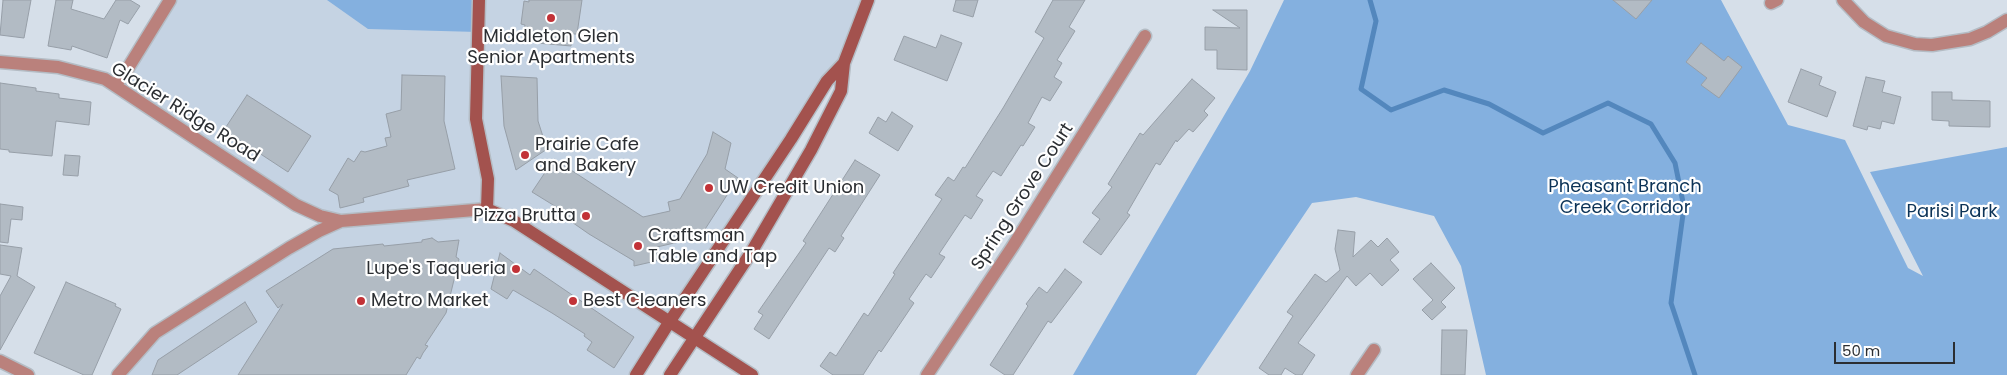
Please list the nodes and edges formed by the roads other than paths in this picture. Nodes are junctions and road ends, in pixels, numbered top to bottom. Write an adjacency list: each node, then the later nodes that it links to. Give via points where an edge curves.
1 (170, 0): 9 (street)
2 (479, 0): 10 (main road, via 476,118 488,178)
3 (868, 0): 8 (main road)
4 (1843, 0): 5 (street, via 1864,22 1886,36 1915,44 1932,45 1970,39)
5 (2007, 20)
6 (1145, 36): 21 (street, Spring Grove Court, via 1013,246)
7 (0, 62): 9 (street, Glacier Ridge Road, via 58,67 105,79)
8 (844, 63): 12 (main road, via 826,81); 13 (main road, via 841,91 795,181)
9 (115, 85): 11 (street, Glacier Ridge Road, via 296,205 320,216)
10 (487, 209): 11 (street); 12 (main road, via 514,221)
11 (342, 221): 17 (street, via 289,248 155,333)
12 (670, 321): 13 (main road); 18 (main road)
13 (695, 338): 19 (main road); 20 (main road)
14 (1374, 350): 22 (street)
15 (0, 361): 16 (street)
16 (28, 375)
17 (118, 375)
18 (636, 375)
19 (670, 375)
20 (752, 375)
21 (926, 375)
22 (1357, 375)

